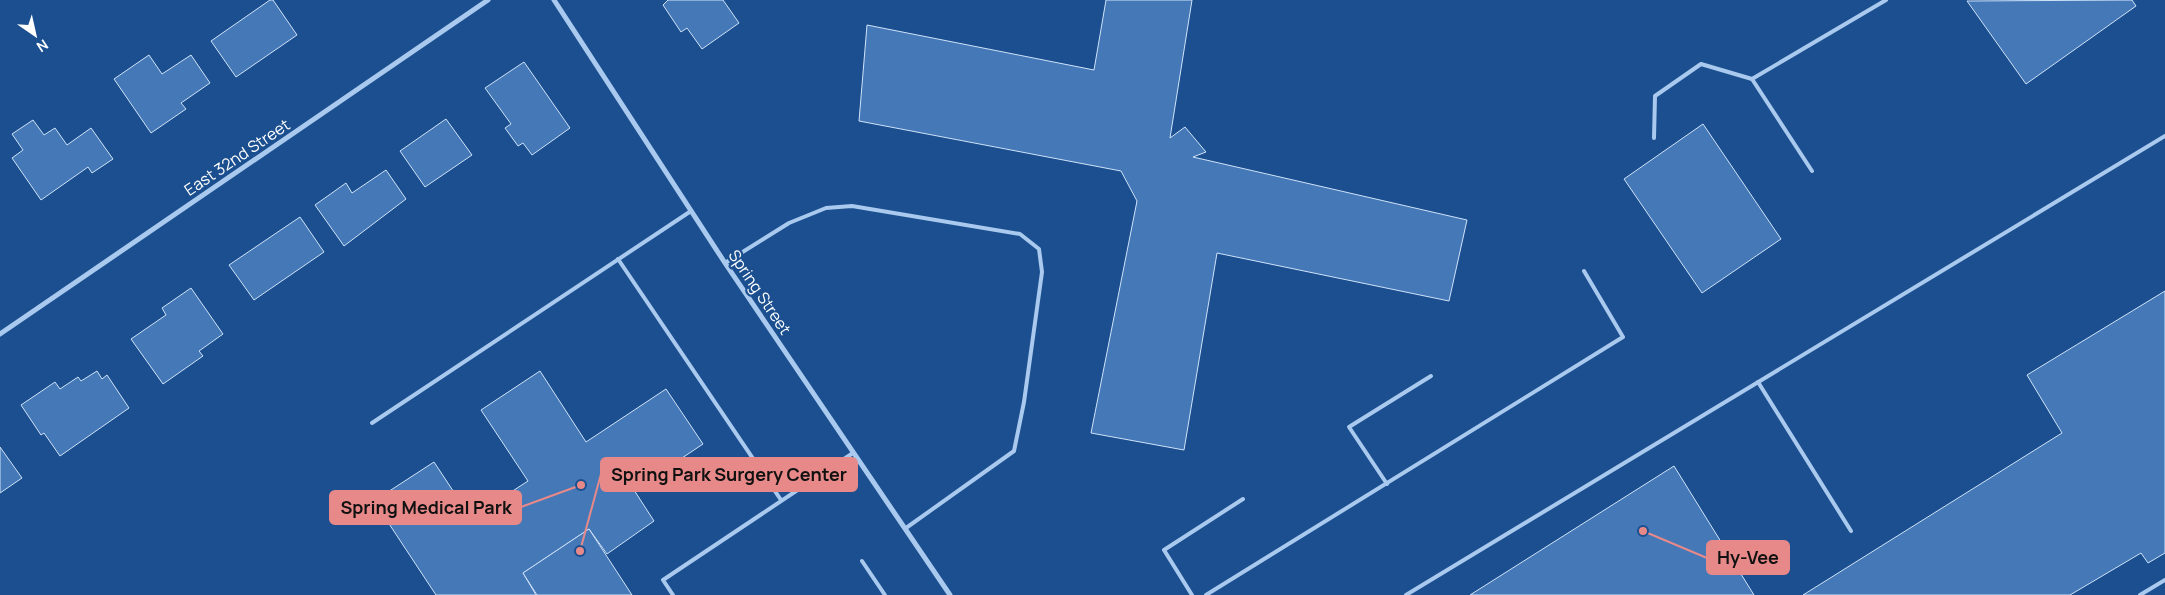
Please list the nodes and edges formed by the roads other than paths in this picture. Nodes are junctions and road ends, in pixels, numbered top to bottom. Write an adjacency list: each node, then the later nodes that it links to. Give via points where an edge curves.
1 (488, 0): 12 (street, East 32nd Street)
2 (554, 0): 8 (street, Spring Street)
3 (1886, 0): 4 (lane)
4 (1752, 79): 6 (lane, via 1701,64 1655,96); 7 (lane)
5 (2165, 136): 14 (lane)
6 (1654, 138)
7 (1812, 172)
8 (691, 211): 9 (lane); 10 (street, Spring Street)
9 (618, 259): 15 (lane); 19 (lane)
10 (725, 263): 16 (street, Spring Street); 20 (lane, via 789,223 826,208 852,206 1020,234 1039,249 1042,272 1014,451)
11 (1584, 271): 17 (lane, via 1623,338)
12 (0, 334)
13 (1432, 376): 17 (lane, via 1349,427)
14 (1758, 382): 21 (lane); 29 (lane)
15 (372, 423)
16 (853, 453): 19 (lane); 20 (street, Spring Street)
17 (1387, 484): 28 (lane)
18 (1243, 499): 27 (lane, via 1164,550)
19 (781, 500): 24 (lane, via 663,580)
20 (906, 528): 26 (street, Spring Street)
21 (1851, 530)
22 (862, 561): 25 (lane)
23 (2165, 580): 30 (lane)
24 (673, 595)
25 (885, 595)
26 (950, 595)
27 (1192, 595)
28 (1206, 595)
29 (1406, 595)
30 (2140, 595)

